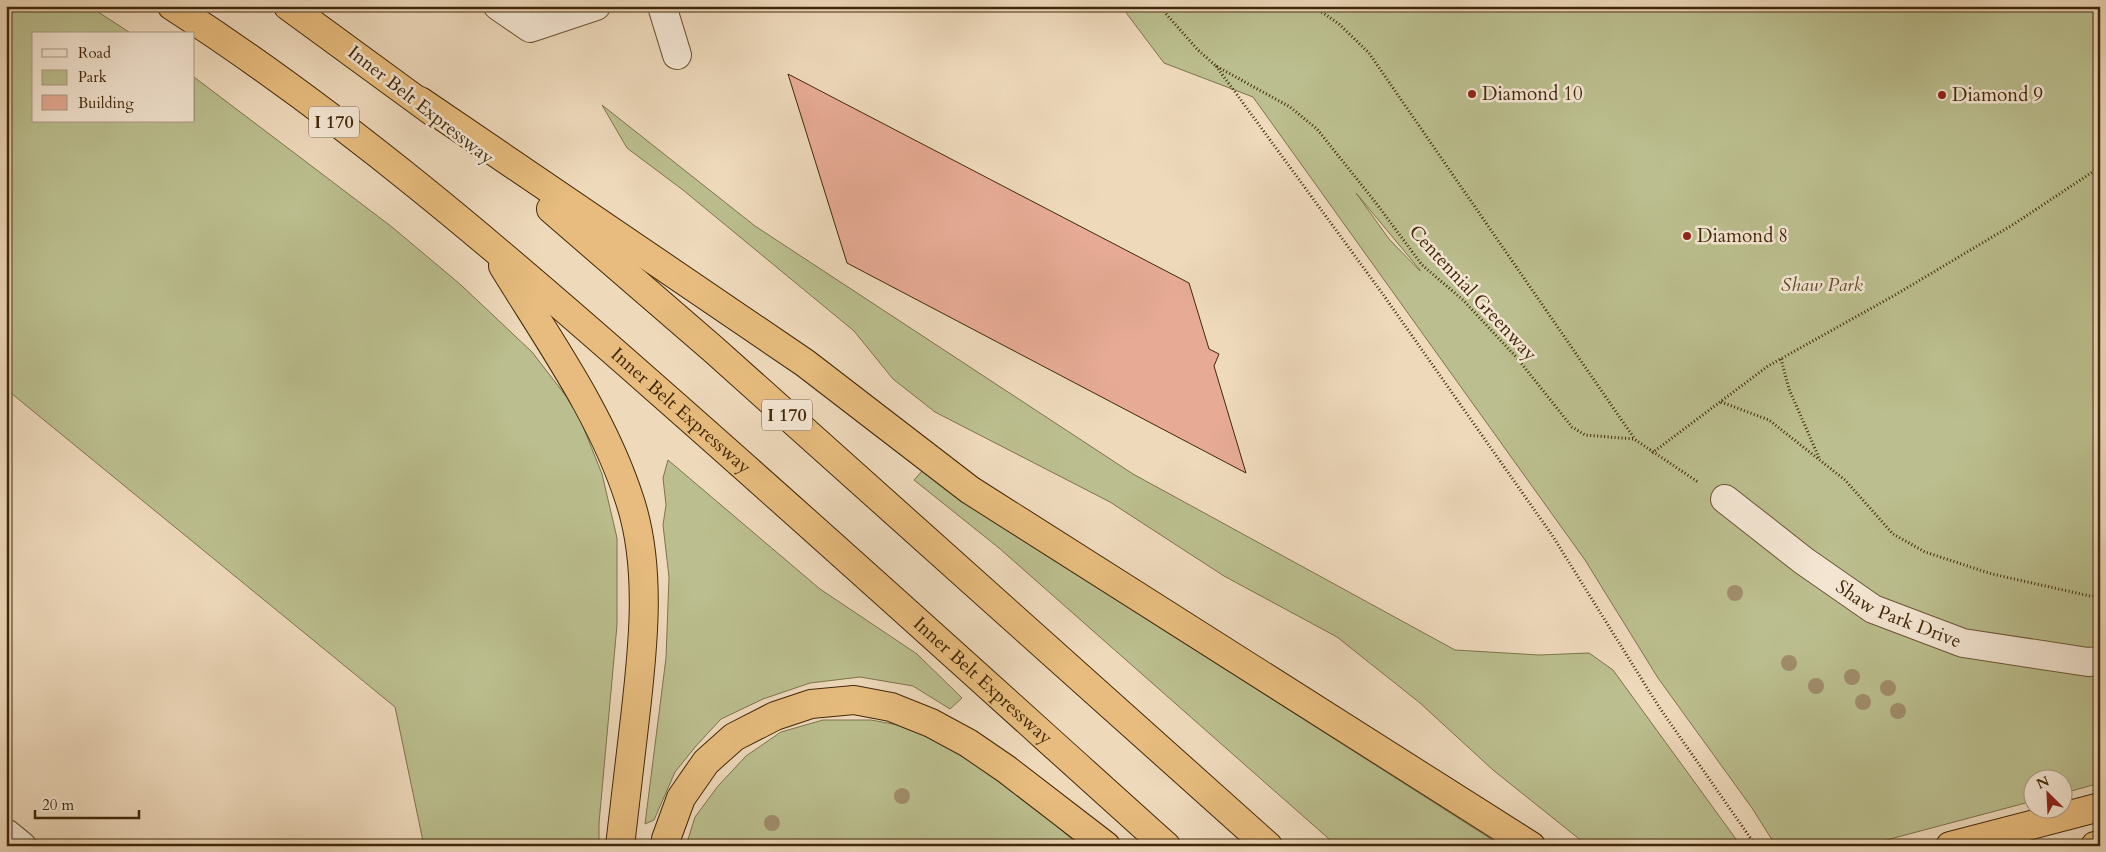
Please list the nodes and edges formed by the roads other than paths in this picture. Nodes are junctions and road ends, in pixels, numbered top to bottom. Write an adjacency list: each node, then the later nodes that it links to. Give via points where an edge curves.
1 (172, 6): 8 (highway, Inner Belt Expressway / I 170, via 292,89)
2 (288, 6): 7 (highway, Inner Belt Expressway / I 170)
3 (498, 6): 4 (street, via 530,28)
4 (596, 6)
5 (662, 6): 6 (street)
6 (678, 55)
7 (420, 101): 19 (highway, Inner Belt Expressway / I 170, via 526,187 706,342); 20 (highway, via 805,363 970,490)
8 (491, 245): 15 (highway, via 589,410 610,449 631,502 642,555 643,616 641,662); 18 (highway, Inner Belt Expressway / I 170, via 836,548)
9 (1725, 500): 10 (street, Shaw Park Drive, via 1804,561 1874,609 1963,643 2088,662)
10 (2100, 661)
11 (2100, 807): 21 (highway)
12 (6, 833): 14 (street)
13 (2100, 845): 22 (highway)
14 (22, 846)
15 (620, 846)
16 (665, 846): 17 (highway, via 681,798 706,762 734,737 775,716 811,704 854,700 891,707 968,742)
17 (1106, 846)
18 (1166, 846)
19 (1268, 846)
20 (1531, 846)
21 (1950, 846)
22 (2095, 846)

